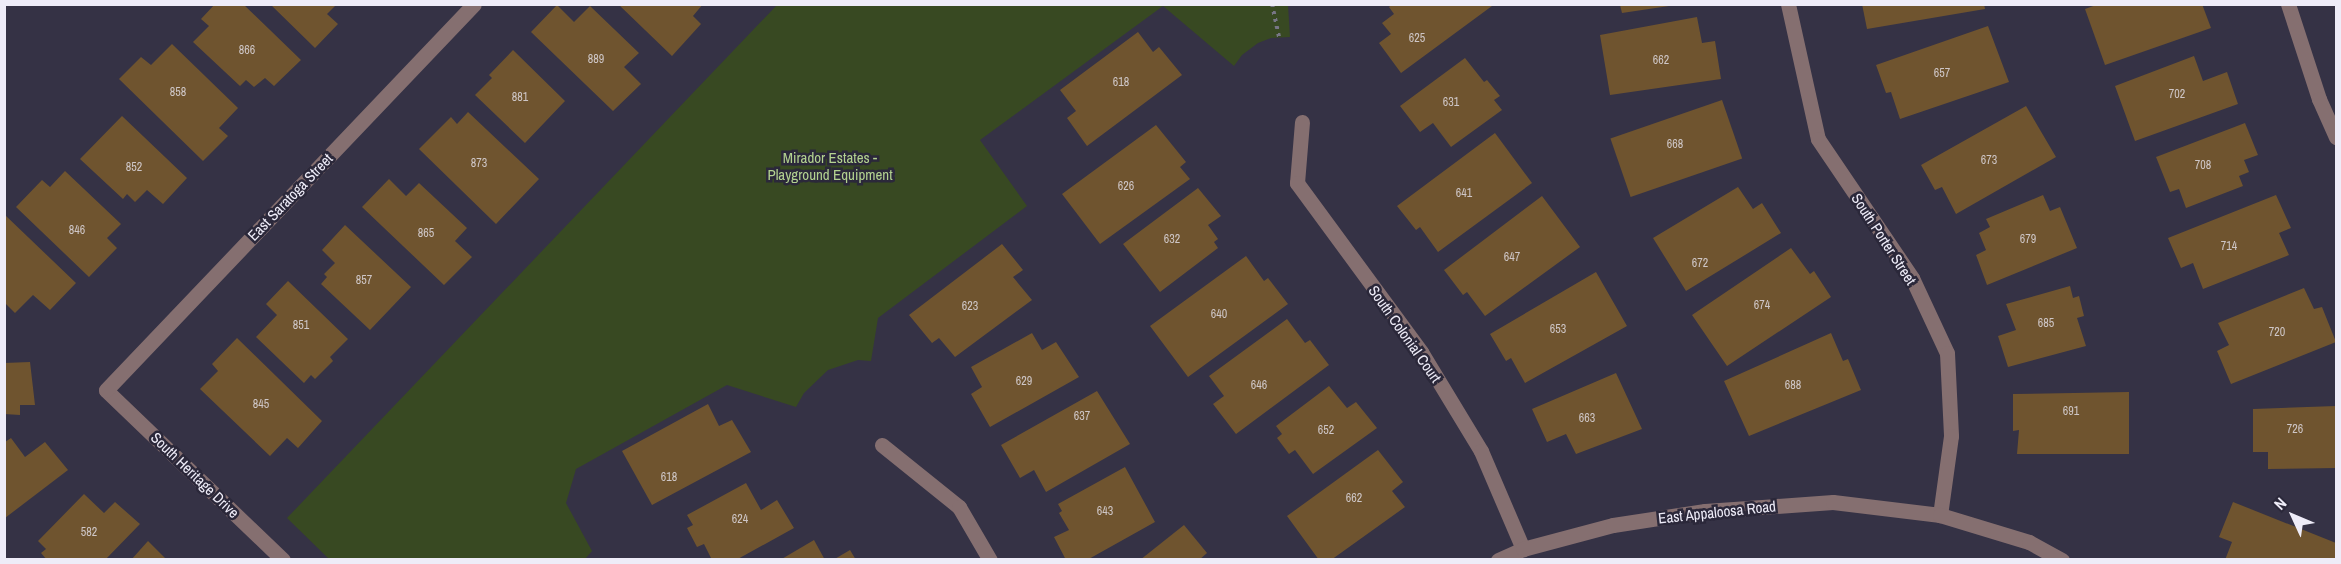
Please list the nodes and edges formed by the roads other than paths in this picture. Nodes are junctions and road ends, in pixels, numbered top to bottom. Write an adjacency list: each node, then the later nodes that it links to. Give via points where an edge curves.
1 (474, 4): 6 (street, East Saratoga Street)
2 (1788, 4): 8 (street, South Porter Street, via 1818,139 1912,278 1947,353 1951,436)
3 (2288, 4): 5 (street, via 2319,99)
4 (1302, 122): 9 (street, South Colonial Court, via 1297,183 1421,352 1481,452)
5 (2337, 137)
6 (106, 390): 10 (street, South Heritage Drive)
7 (882, 445): 11 (street, via 959,507)
8 (1940, 515): 9 (street, East Appaloosa Road, via 1833,502 1704,511 1613,525); 13 (street, East Appaloosa Road, via 2029,542)
9 (1523, 549): 12 (street, East Appaloosa Road)
10 (283, 560)
11 (990, 560)
12 (1498, 560)
13 (2062, 560)

